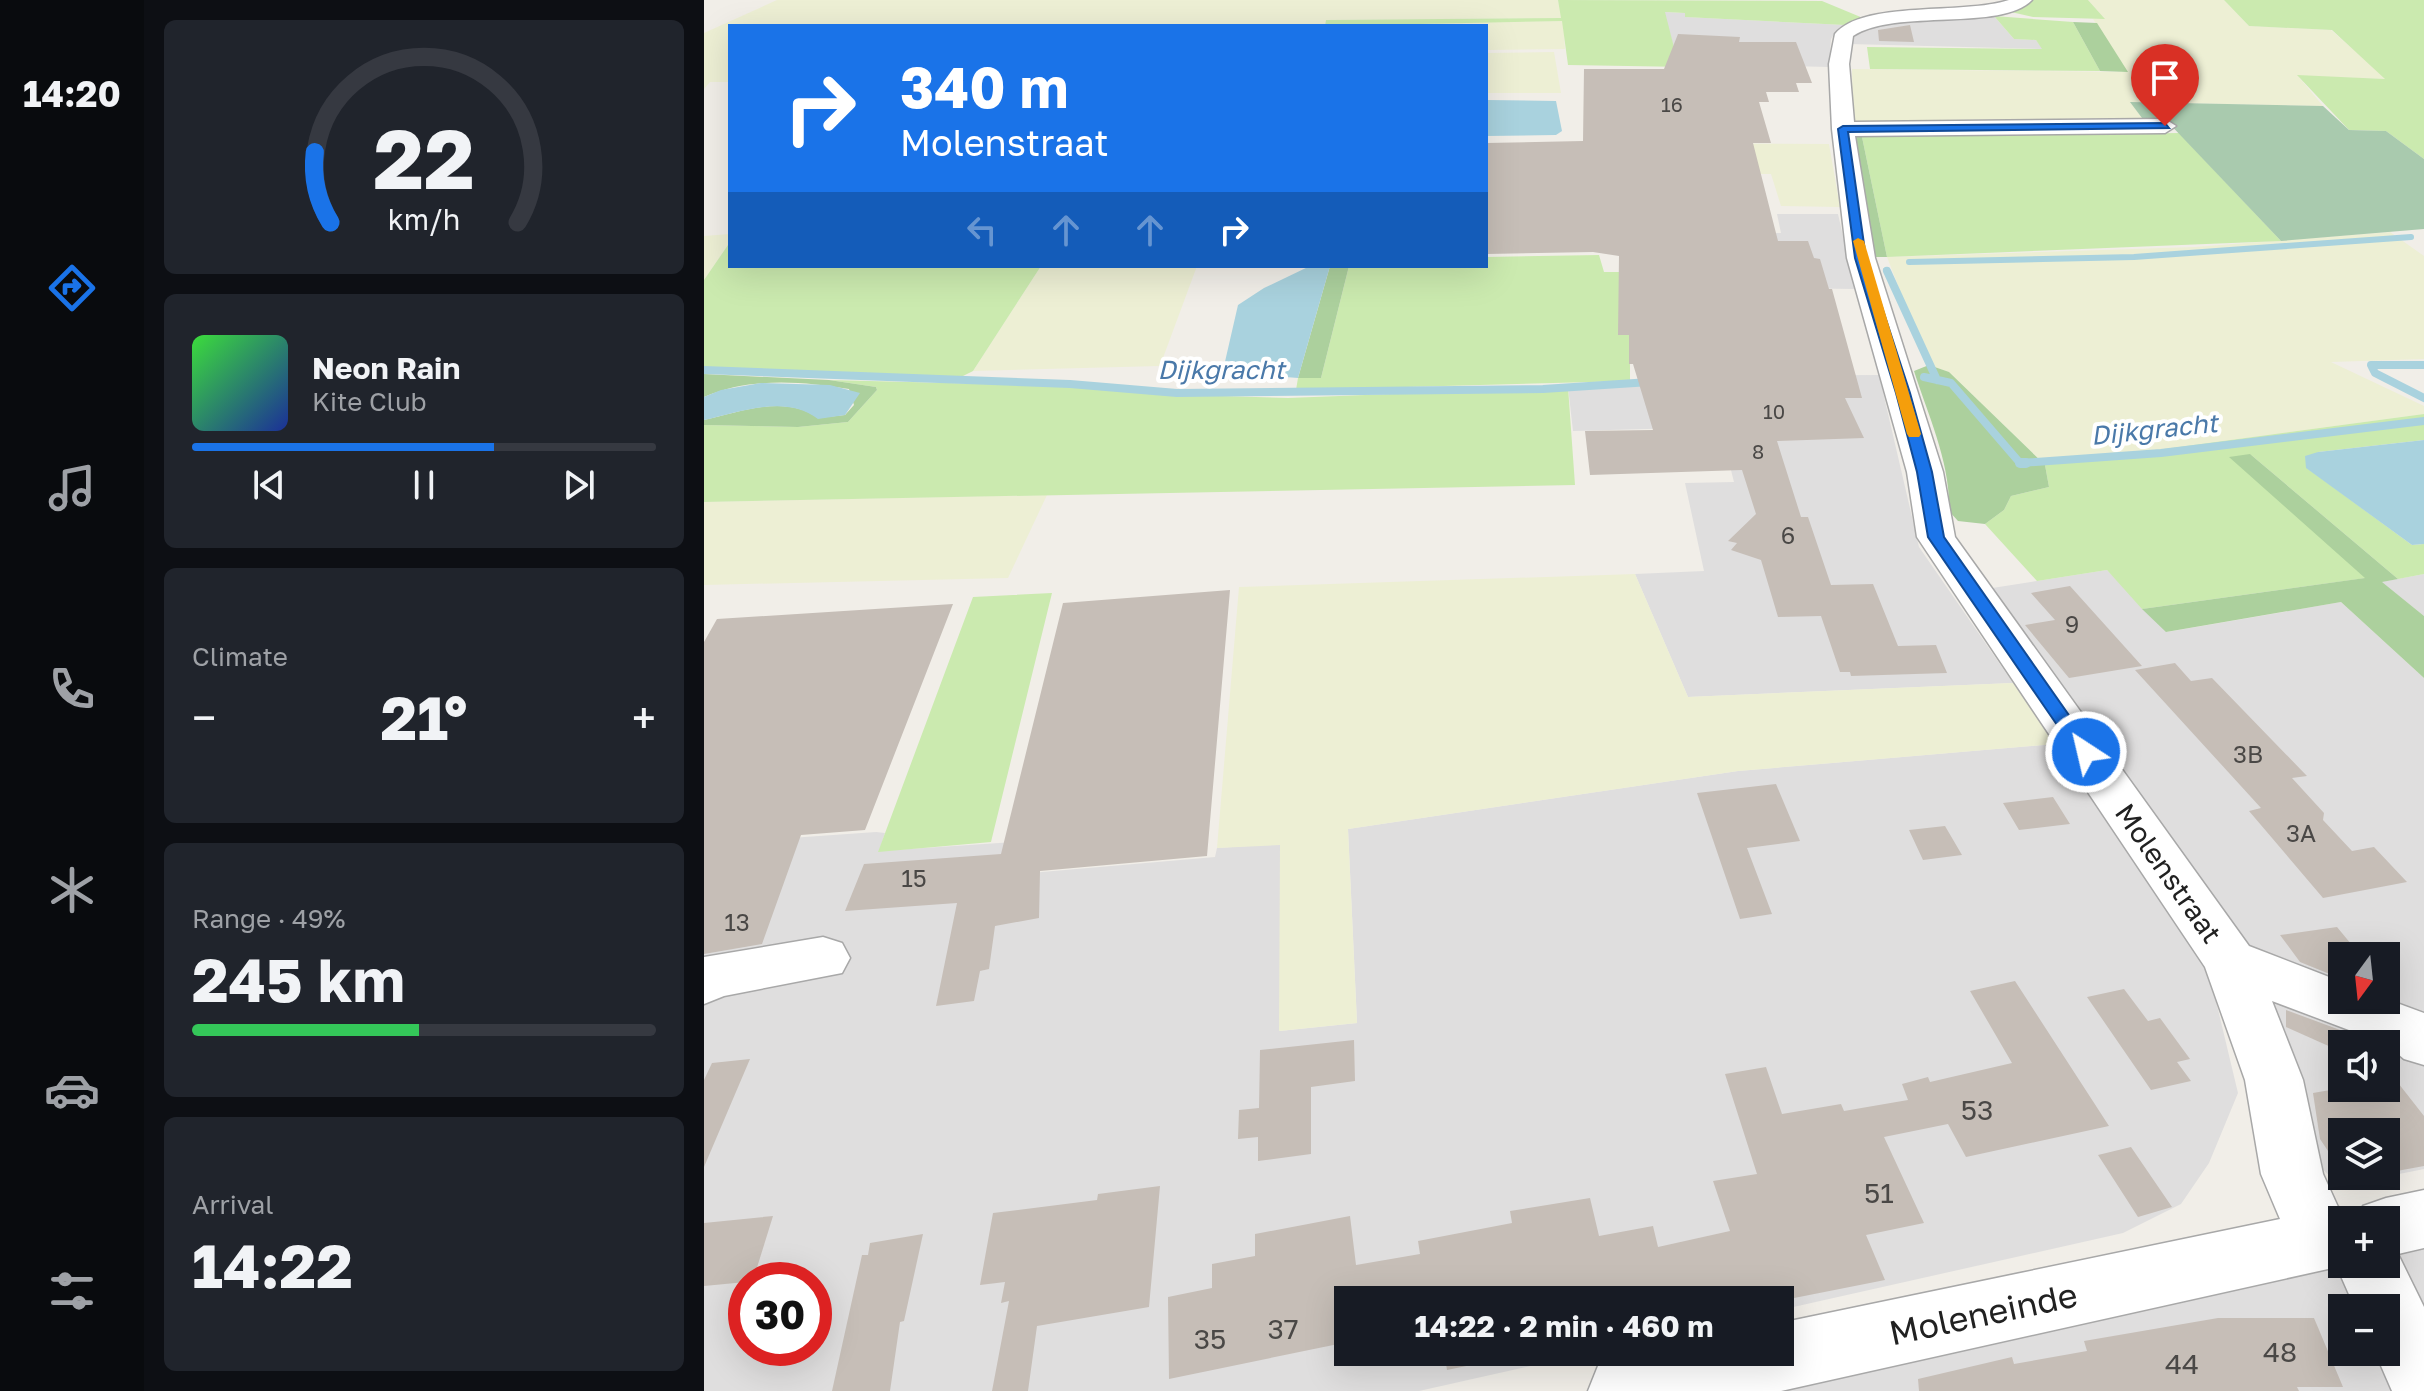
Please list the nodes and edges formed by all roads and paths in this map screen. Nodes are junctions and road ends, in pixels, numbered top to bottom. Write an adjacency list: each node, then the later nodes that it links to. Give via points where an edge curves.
1 (2023, 0): 3 (street, Molenstraat, via 1986,10 1876,19 1851,28 1841,40)
2 (2165, 126): 3 (street)
3 (1843, 129): 5 (street, Molenstraat, via 1861,258 1925,472 1936,537)
4 (823, 958): 6 (street)
5 (2230, 961): 7 (street, Molenstraat); 10 (street, Molenstraat, via 2274,1080 2292,1174)
6 (704, 982)
7 (2418, 1032)
8 (2424, 1219): 9 (street)
9 (2400, 1224)
10 (2328, 1225)
11 (2328, 1250): 14 (street, Moleneinde)
12 (2362, 1278): 13 (street, Molenstraat)
13 (2424, 1383)
14 (1623, 1391)

